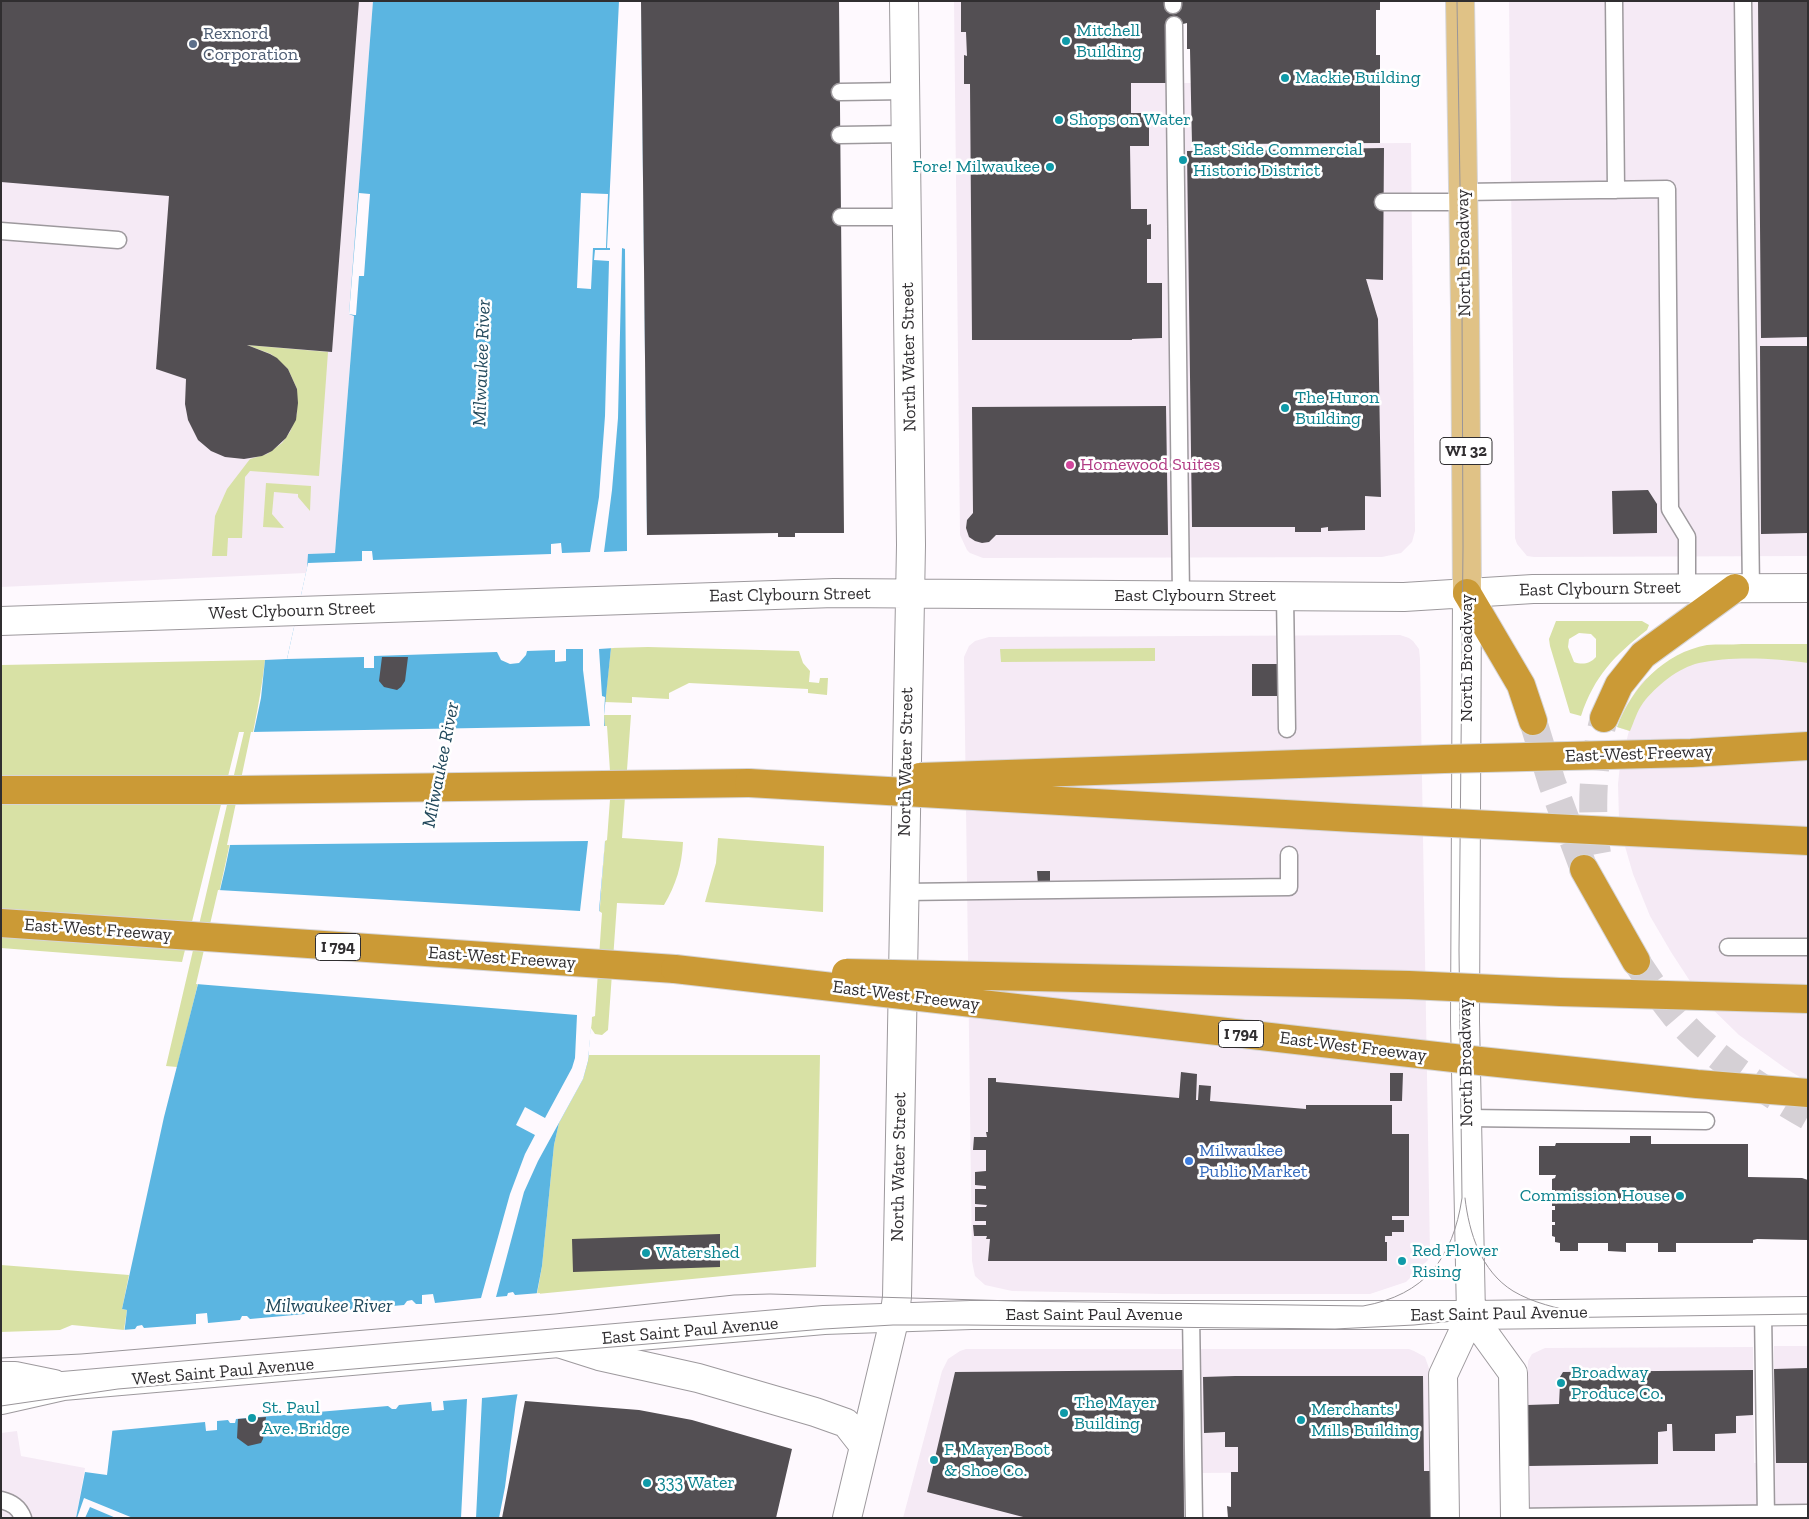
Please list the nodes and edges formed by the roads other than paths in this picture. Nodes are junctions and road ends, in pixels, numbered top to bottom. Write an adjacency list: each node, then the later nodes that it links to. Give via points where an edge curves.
1 (904, 1): 6 (main road, North Water Street)
2 (1460, 1): 11 (main road, North Broadway / WI 32)
3 (1614, 1): 10 (lane)
4 (1743, 1): 19 (lane)
5 (1174, 25): 22 (lane)
6 (906, 91): 7 (lane); 8 (main road, North Water Street)
7 (840, 92)
8 (906, 134): 9 (lane); 14 (main road, North Water Street)
9 (840, 135)
10 (1616, 190): 11 (lane); 17 (lane, via 1666,190 1670,510 1687,537)
11 (1463, 197): 12 (lane); 20 (main road, North Broadway / WI 32)
12 (1384, 202)
13 (841, 217): 14 (lane)
14 (907, 217): 21 (main road, North Water Street)
15 (1, 231): 16 (lane)
16 (118, 240)
17 (1687, 588): 19 (main road, East Clybourn Street); 20 (main road, East Clybourn Street)
18 (1808, 588): 19 (main road, East Clybourn Street)
19 (1743, 589): 26 (highway, via 1643,655 1619,685)
20 (1467, 593): 23 (main road, East Clybourn Street, via 1404,597); 27 (highway, via 1521,686); 43 (main road, North Broadway / WI 32)
21 (910, 594): 22 (main road, East Clybourn Street); 24 (main road, East Clybourn Street, via 834,593); 35 (main road, North Water Street)
22 (1182, 596): 23 (main road, East Clybourn Street)
23 (1285, 596): 28 (lane)
24 (583, 601): 25 (main road, West Clybourn Street)
25 (1, 621)
26 (1604, 718)
27 (1533, 720)
28 (1287, 729)
29 (1808, 746): 30 (highway, East-West Freeway, bridge, via 1691,753)
30 (749, 783): 31 (highway, East-West Freeway); 32 (highway, bridge)
31 (1, 790)
32 (1808, 842)
33 (1289, 854): 35 (lane, via 1289,887)
34 (1592, 870): 39 (highway, via 1615,926)
35 (903, 892): 49 (main road, North Water Street)
36 (1, 923): 40 (highway, East-West Freeway / I 794)
37 (1728, 947): 38 (lane)
38 (1808, 947)
39 (1636, 961)
40 (674, 969): 41 (highway, bridge, via 1409,985); 42 (highway, East-West Freeway / I 794, bridge, via 1480,1061)
41 (1808, 999)
42 (1808, 1093)
43 (1466, 1118): 44 (lane); 48 (main road, North Broadway / WI 32)
44 (1706, 1122)
45 (1763, 1311): 46 (main road, East Saint Paul Avenue); 48 (main road, East Saint Paul Avenue); 58 (lane)
46 (1808, 1311)
47 (1191, 1314): 48 (main road, East Saint Paul Avenue); 49 (main road, East Saint Paul Avenue); 62 (lane)
48 (1470, 1315): 59 (main road, via 1513,1373); 63 (main road, North Broadway, via 1443,1374)
49 (895, 1317): 50 (main road, East Saint Paul Avenue); 55 (main road, North Water Street)
50 (558, 1343): 51 (main road, East Saint Paul Avenue); 55 (main road, via 599,1356 698,1378 814,1412 846,1423)
51 (383, 1358): 53 (main road, West Saint Paul Avenue)
52 (1, 1376): 53 (main road, West Saint Paul Avenue)
53 (63, 1386): 54 (main road, West Saint Paul Avenue)
54 (1, 1400)
55 (864, 1446): 61 (main road, North Water Street)
56 (1, 1500): 60 (lane, via 12,1503)
57 (1808, 1513): 58 (lane)
58 (1766, 1516): 59 (lane)
59 (1515, 1517)
60 (23, 1518)
61 (847, 1518)
62 (1194, 1518)
63 (1446, 1518)

